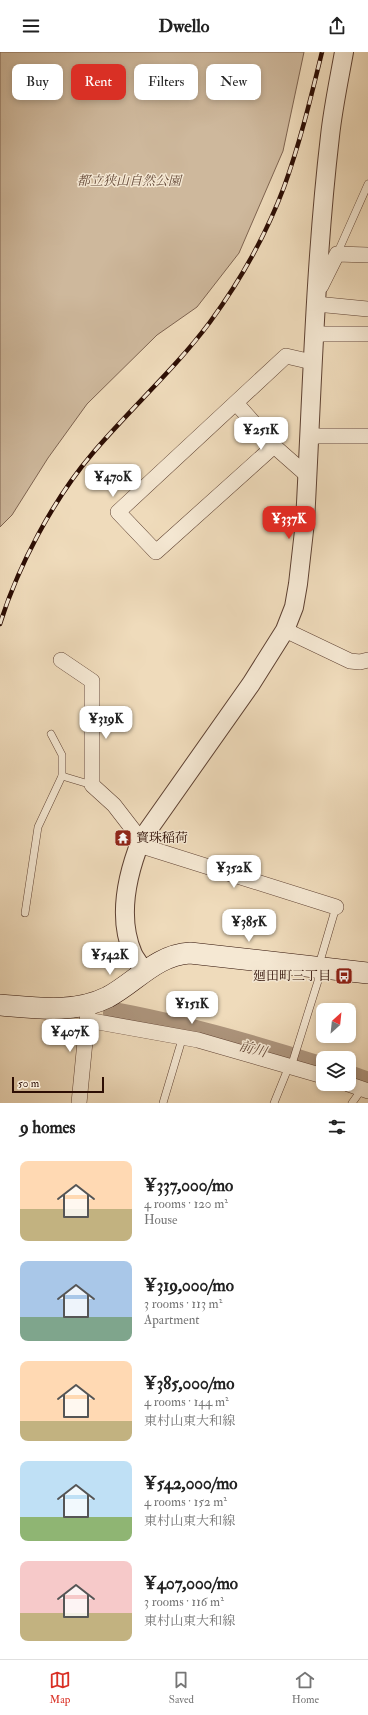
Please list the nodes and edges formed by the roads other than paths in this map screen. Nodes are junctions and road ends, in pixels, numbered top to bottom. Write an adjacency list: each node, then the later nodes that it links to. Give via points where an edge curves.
1 (344, 52): 5 (street, via 330,134)
2 (368, 184): 3 (lane)
3 (337, 254): 4 (street); 5 (street, via 321,286)
4 (368, 255)
5 (316, 286): 6 (street)
6 (316, 304): 7 (street); 8 (street)
7 (368, 309)
8 (314, 334): 9 (street); 10 (street)
9 (368, 334)
10 (312, 362): 11 (street, via 286,356); 12 (street)
11 (236, 403): 14 (street); 14 (street, via 118,512 156,552)
12 (309, 436): 13 (street); 15 (street)
13 (368, 436)
14 (274, 446): 15 (street)
15 (308, 476): 16 (street, via 298,584 294,607)
16 (285, 630): 18 (street, via 350,661); 22 (street, via 251,684)
17 (61, 660): 21 (street, via 92,681)
18 (368, 660)
19 (51, 734): 20 (lane, via 62,755)
20 (62, 776): 21 (lane); 24 (lane, via 38,827)
21 (92, 785): 22 (street, via 114,805)
22 (140, 842): 23 (street); 26 (street, via 127,885 125,905 127,932 133,954)
23 (336, 906): 25 (lane)
24 (25, 913)
25 (318, 968): 26 (main road, via 190,953 176,954 157,962); 27 (main road); 31 (lane, via 318,981)
26 (145, 972): 29 (main road)
27 (368, 973)
28 (0, 1005): 29 (main road)
29 (88, 1012): 30 (street); 34 (street)
30 (183, 1036): 31 (street); 35 (lane)
31 (290, 1066): 32 (street); 36 (lane)
32 (316, 1074)
33 (359, 1088): 37 (lane)
34 (79, 1103)
35 (163, 1103)
36 (274, 1103)
37 (352, 1103)

